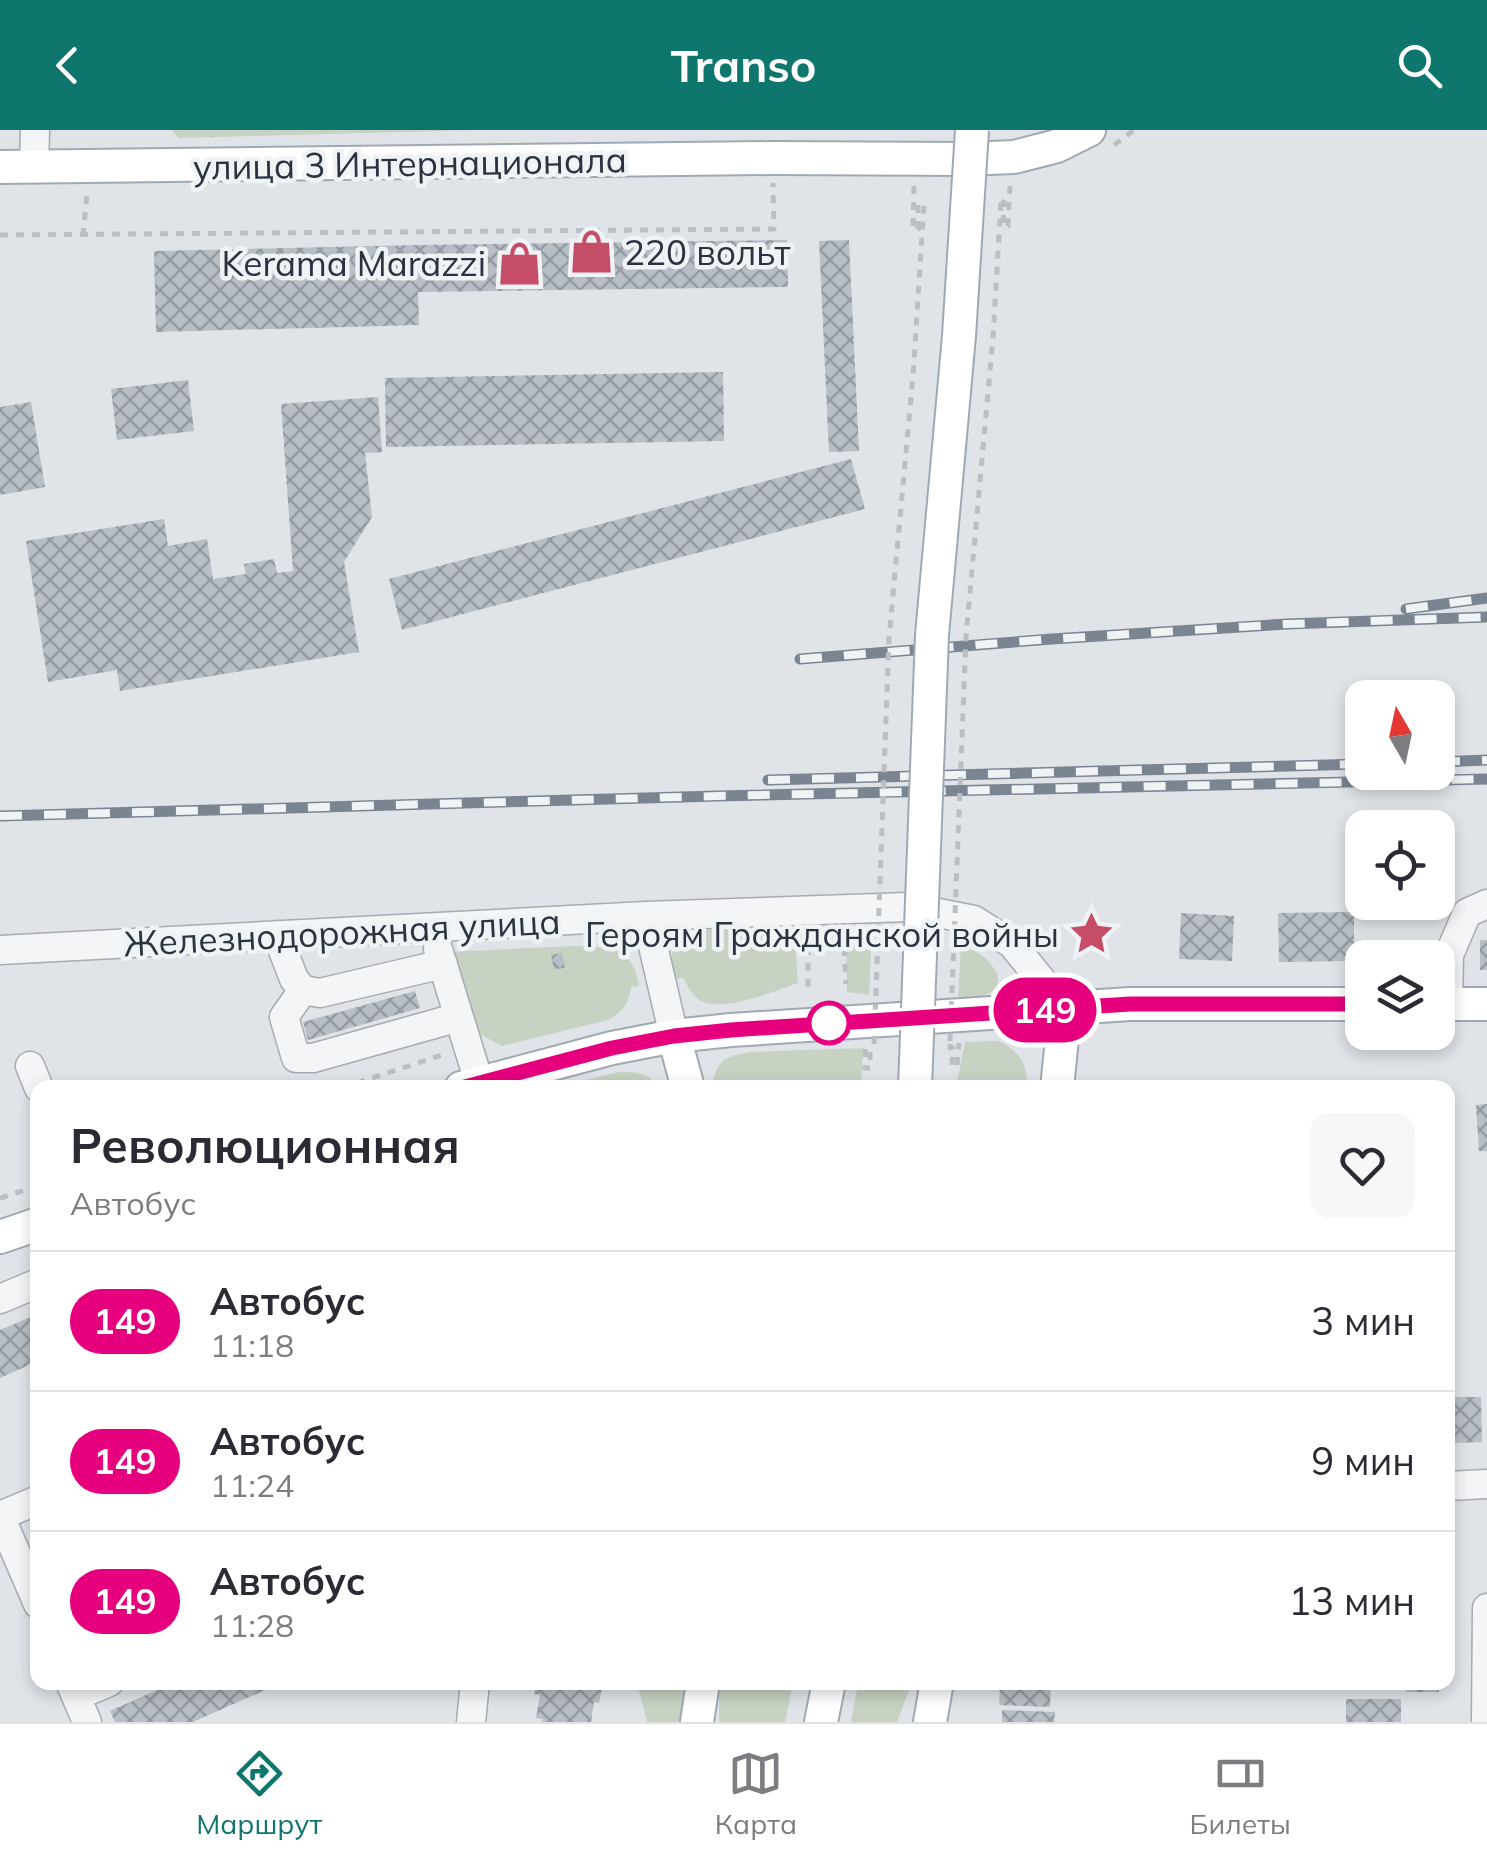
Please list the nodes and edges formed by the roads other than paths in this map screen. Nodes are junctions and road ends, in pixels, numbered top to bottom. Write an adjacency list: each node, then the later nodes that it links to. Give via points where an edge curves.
1 (35, 130): 6 (street)
2 (972, 130): 24 (main road, bridge, via 932,635)
3 (1089, 130): 4 (main road, улица 3 Интернационала, via 1014,156 965,159)
4 (880, 144): 6 (main road, улица 3 Интернационала)
5 (0, 168): 6 (main road, улица 3 Интернационала)
6 (34, 168)
7 (1480, 911): 11 (street)
8 (646, 916): 9 (street, Железнодорожная улица); 18 (street, Железнодорожная улица, via 908,907 974,920 1012,944); 20 (street)
9 (431, 927): 10 (street, Железнодорожная улица); 13 (street)
10 (277, 935): 12 (street, Железнодорожная улица); 14 (street)
11 (1455, 946)
12 (0, 950)
13 (443, 964): 14 (street, via 320,994); 19 (street)
14 (303, 990): 19 (street, via 284,1017 296,1058)
15 (1345, 1004): 18 (main road)
16 (1455, 1004): 17 (main road)
17 (1487, 1004)
18 (1065, 1009): 20 (main road); 25 (main road)
19 (459, 1016): 21 (street)
20 (674, 1036): 22 (main road, via 612,1048); 23 (main road)
21 (469, 1080)
22 (520, 1080)
23 (686, 1080)
24 (915, 1080)
25 (1059, 1080)
26 (30, 1227): 27 (main road)
27 (0, 1237)
28 (30, 1286): 29 (street)
29 (0, 1298)
30 (1487, 1484): 31 (street)
31 (1455, 1486)
32 (30, 1503): 33 (street, via 0,1516)
33 (30, 1585)
34 (1487, 1608): 41 (street)
35 (474, 1690): 38 (street)
36 (827, 1690): 39 (main road)
37 (936, 1690): 40 (main road)
38 (471, 1722)
39 (821, 1722)
40 (930, 1722)
41 (1486, 1722)

